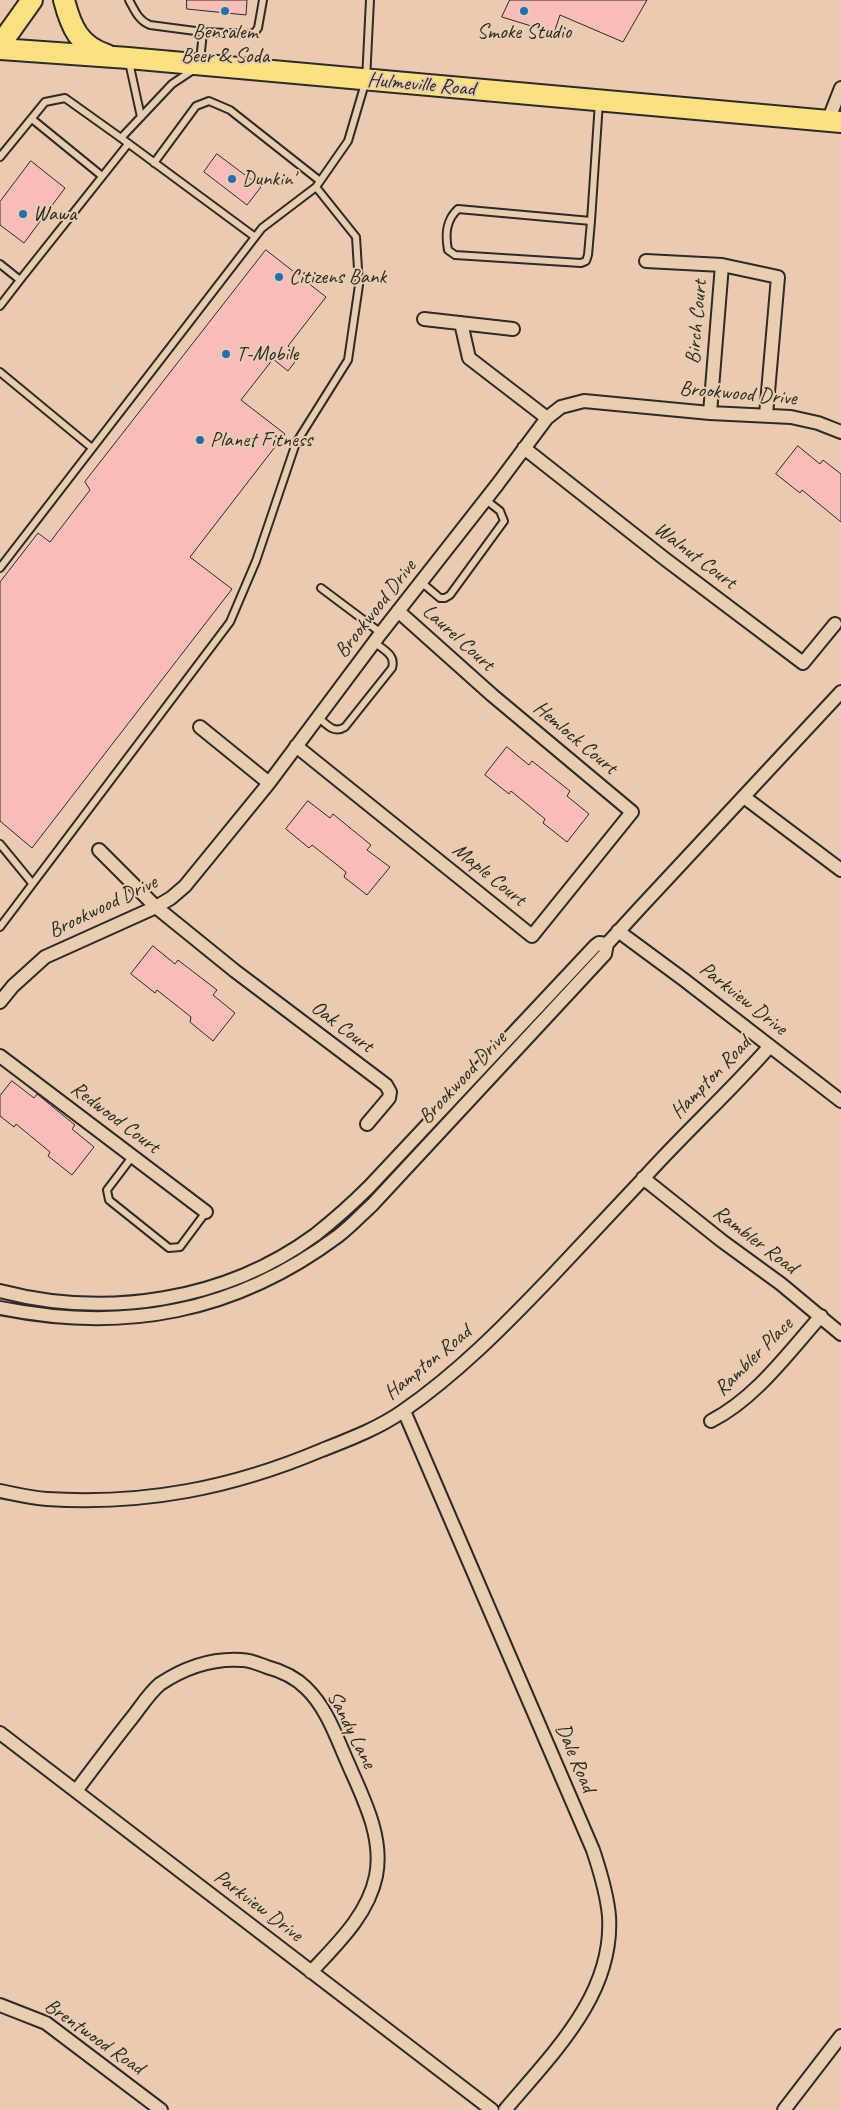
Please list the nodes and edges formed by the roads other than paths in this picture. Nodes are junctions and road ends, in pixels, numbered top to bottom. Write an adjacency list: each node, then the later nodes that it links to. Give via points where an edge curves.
1 (32, 0): 7 (main road)
2 (64, 0): 9 (main road, via 77,35 100,53)
3 (129, 0): 6 (lane, via 143,22)
4 (263, 0): 6 (lane, via 255,32)
5 (370, 0): 11 (lane)
6 (203, 32): 10 (lane)
7 (0, 45)
8 (0, 49): 9 (main road, Hulmeville Road)
9 (121, 58): 10 (main road, Hulmeville Road); 14 (lane)
10 (200, 66): 11 (main road, Hulmeville Road); 14 (lane, via 172,84)
11 (366, 80): 13 (main road, Hulmeville Road); 22 (lane, via 348,141)
12 (841, 88): 16 (street)
13 (599, 100): 16 (main road, Hulmeville Road); 23 (lane)
14 (141, 117): 17 (lane)
15 (32, 119): 17 (lane, via 45,102 65,98); 19 (lane); 21 (lane)
16 (834, 121)
17 (121, 138): 18 (lane)
18 (128, 144): 20 (lane); 21 (lane)
19 (0, 157)
20 (154, 163): 22 (lane, via 196,106 209,100 230,110); 24 (lane)
21 (102, 176): 28 (lane)
22 (318, 184): 24 (lane); 58 (lane, via 356,237 359,284 348,360 296,443 256,561 230,622)
23 (591, 221): 23 (lane, via 458,209 451,215 446,240 448,250 455,255 581,263 588,255)
24 (255, 237): 38 (lane)
25 (646, 261): 27 (street)
26 (0, 264): 28 (lane)
27 (722, 265): 34 (street, Birch Court); 35 (street, via 778,276)
28 (20, 280): 29 (lane)
29 (0, 306)
30 (424, 319): 31 (street)
31 (461, 323): 32 (street); 36 (street, via 469,358)
32 (513, 328)
33 (0, 372): 38 (lane)
34 (710, 413): 35 (street, Brookwood Drive); 36 (street, Brookwood Drive, via 584,401 561,407)
35 (766, 415): 37 (street, Brookwood Drive, via 818,423)
36 (547, 418): 39 (street, Brookwood Drive)
37 (841, 432)
38 (92, 448): 41 (lane)
39 (524, 448): 40 (street, Brookwood Drive); 45 (street, Walnut Court, via 803,663)
40 (486, 500): 42 (street, Brookwood Drive); 42 (lane, via 503,516 503,525 450,594 440,598)
41 (0, 568)
42 (421, 582): 44 (street, Brookwood Drive)
43 (321, 588): 46 (lane)
44 (398, 611): 46 (street, Brookwood Drive); 48 (street, Laurel Court)
45 (835, 624)
46 (378, 638): 49 (street, Brookwood Drive); 49 (lane, via 392,656 392,668 339,731)
47 (841, 692): 53 (street, Brookwood Drive)
48 (492, 694): 54 (street, Hemlock Court)
49 (318, 717): 51 (street, Brookwood Drive)
50 (200, 727): 52 (street)
51 (296, 746): 52 (street, Brookwood Drive); 54 (street, Maple Court, via 532,936)
52 (269, 783): 59 (street, Brookwood Drive, via 185,886)
53 (744, 797): 57 (street); 61 (street, Brookwood Drive)
54 (632, 812)
55 (0, 844): 58 (lane)
56 (99, 850): 59 (street)
57 (841, 870)
58 (32, 883): 60 (lane)
59 (156, 907): 63 (street, Brookwood Drive, via 45,957); 67 (street, Oak Court, via 386,1086 389,1098)
60 (0, 927)
61 (618, 931): 62 (street, Brookwood Drive); 64 (street, Parkview Drive)
62 (607, 944): 71 (street, Brookwood Drive, via 595,946 369,1187 336,1218 285,1254 214,1286 162,1299 84,1305); 72 (street, Brookwood Drive, via 605,954 372,1205 340,1234 286,1270 213,1301 147,1316 65,1318)
63 (0, 1002)
64 (770, 1046): 66 (street, Parkview Drive); 69 (street, Hampton Road)
65 (0, 1056): 68 (street, Redwood Court)
66 (841, 1101)
67 (368, 1124)
68 (132, 1156): 70 (street, Redwood Court); 70 (lane, via 107,1190 108,1200 169,1248 180,1247)
69 (643, 1178): 73 (street, Rambler Road); 75 (street, Hampton Road, via 499,1332)
70 (206, 1212)
71 (0, 1291)
72 (0, 1308)
73 (821, 1316): 74 (street, Rambler Road); 76 (street, Rambler Place, via 738,1405)
74 (841, 1334)
75 (404, 1411): 77 (street, Hampton Road, via 280,1468 207,1488 165,1495 71,1500); 85 (street, Dale Road, via 592,1850 607,1900 609,1940 598,1984 572,2028)
76 (711, 1421)
77 (0, 1491)
78 (0, 1733): 79 (street, Parkview Drive)
79 (76, 1791): 80 (street, Parkview Drive); 80 (street, Sandy Lane, via 154,1690 186,1670 221,1660 244,1660 283,1672 296,1680 320,1706 334,1732 378,1846 371,1893 344,1936)
80 (311, 1972): 84 (street, Parkview Drive)
81 (0, 2004): 83 (street, Brentwood Road, via 46,2023)
82 (841, 2036): 86 (street)
83 (161, 2110)
84 (492, 2110)
85 (506, 2110)
86 (784, 2110)

